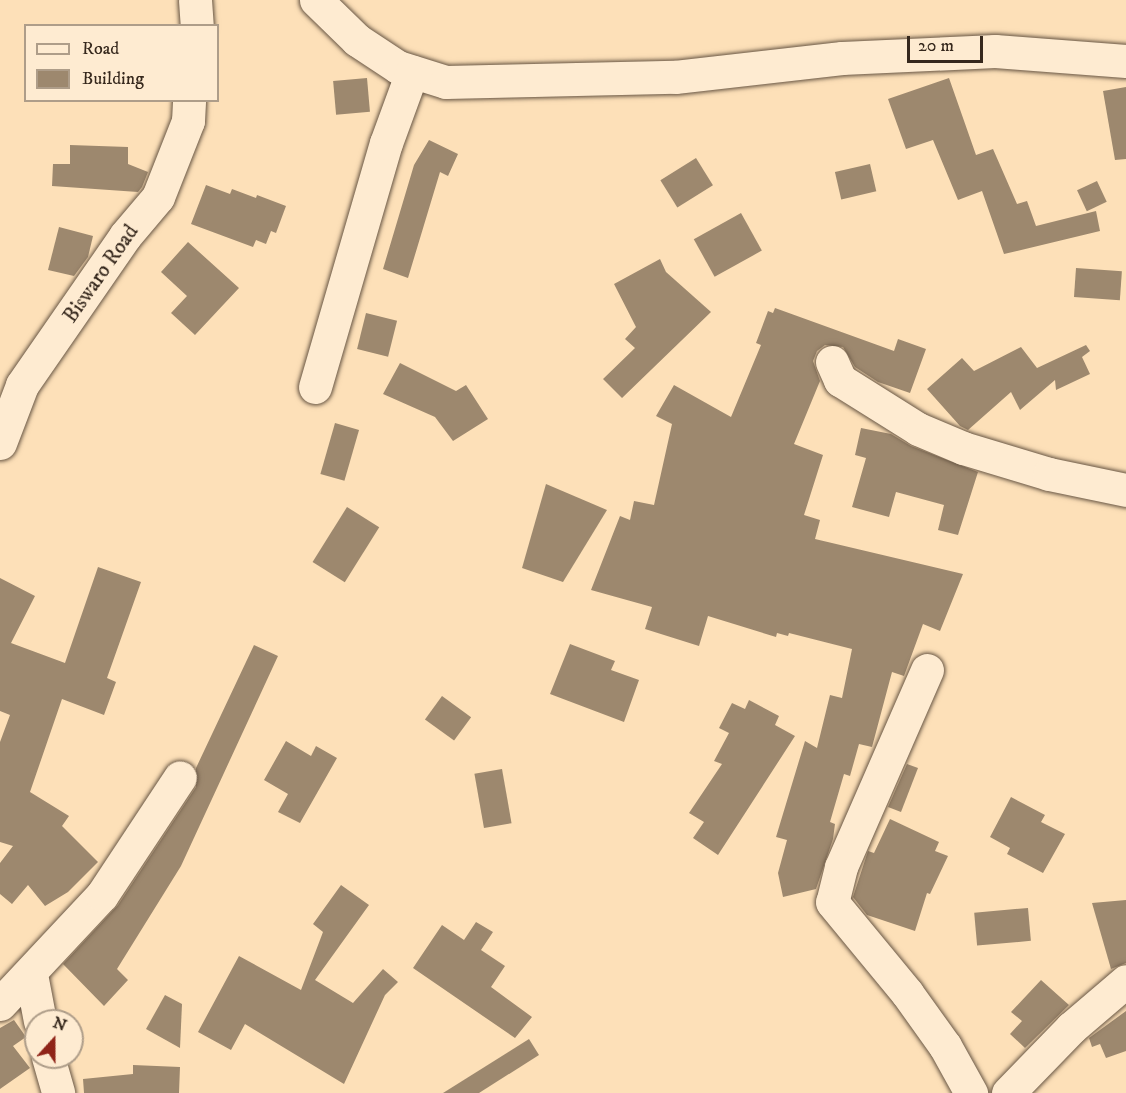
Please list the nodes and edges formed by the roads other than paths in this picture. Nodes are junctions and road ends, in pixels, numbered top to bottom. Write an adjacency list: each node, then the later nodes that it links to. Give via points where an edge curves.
1 (195, 0): 3 (street)
2 (316, 0): 5 (street, via 357,40)
3 (197, 24)
4 (1126, 61): 5 (street, via 995,51 842,58 675,76 446,82)
5 (412, 72): 8 (street, via 386,142)
6 (189, 102): 9 (street, Biswaro Road, via 188,121 158,197 125,236 22,385)
7 (832, 362): 10 (street, via 840,380 927,433 1049,474)
8 (315, 387)
9 (0, 443)
10 (1126, 490)
11 (927, 670): 19 (street, via 841,867 832,902 907,993 945,1046)
12 (180, 777): 13 (street, via 102,895)
13 (31, 974): 15 (street); 16 (street)
14 (1126, 981): 20 (street, via 1071,1028)
15 (0, 1004)
16 (38, 1009)
17 (51, 1069): 18 (street)
18 (58, 1093)
19 (971, 1093)
20 (1008, 1093)

